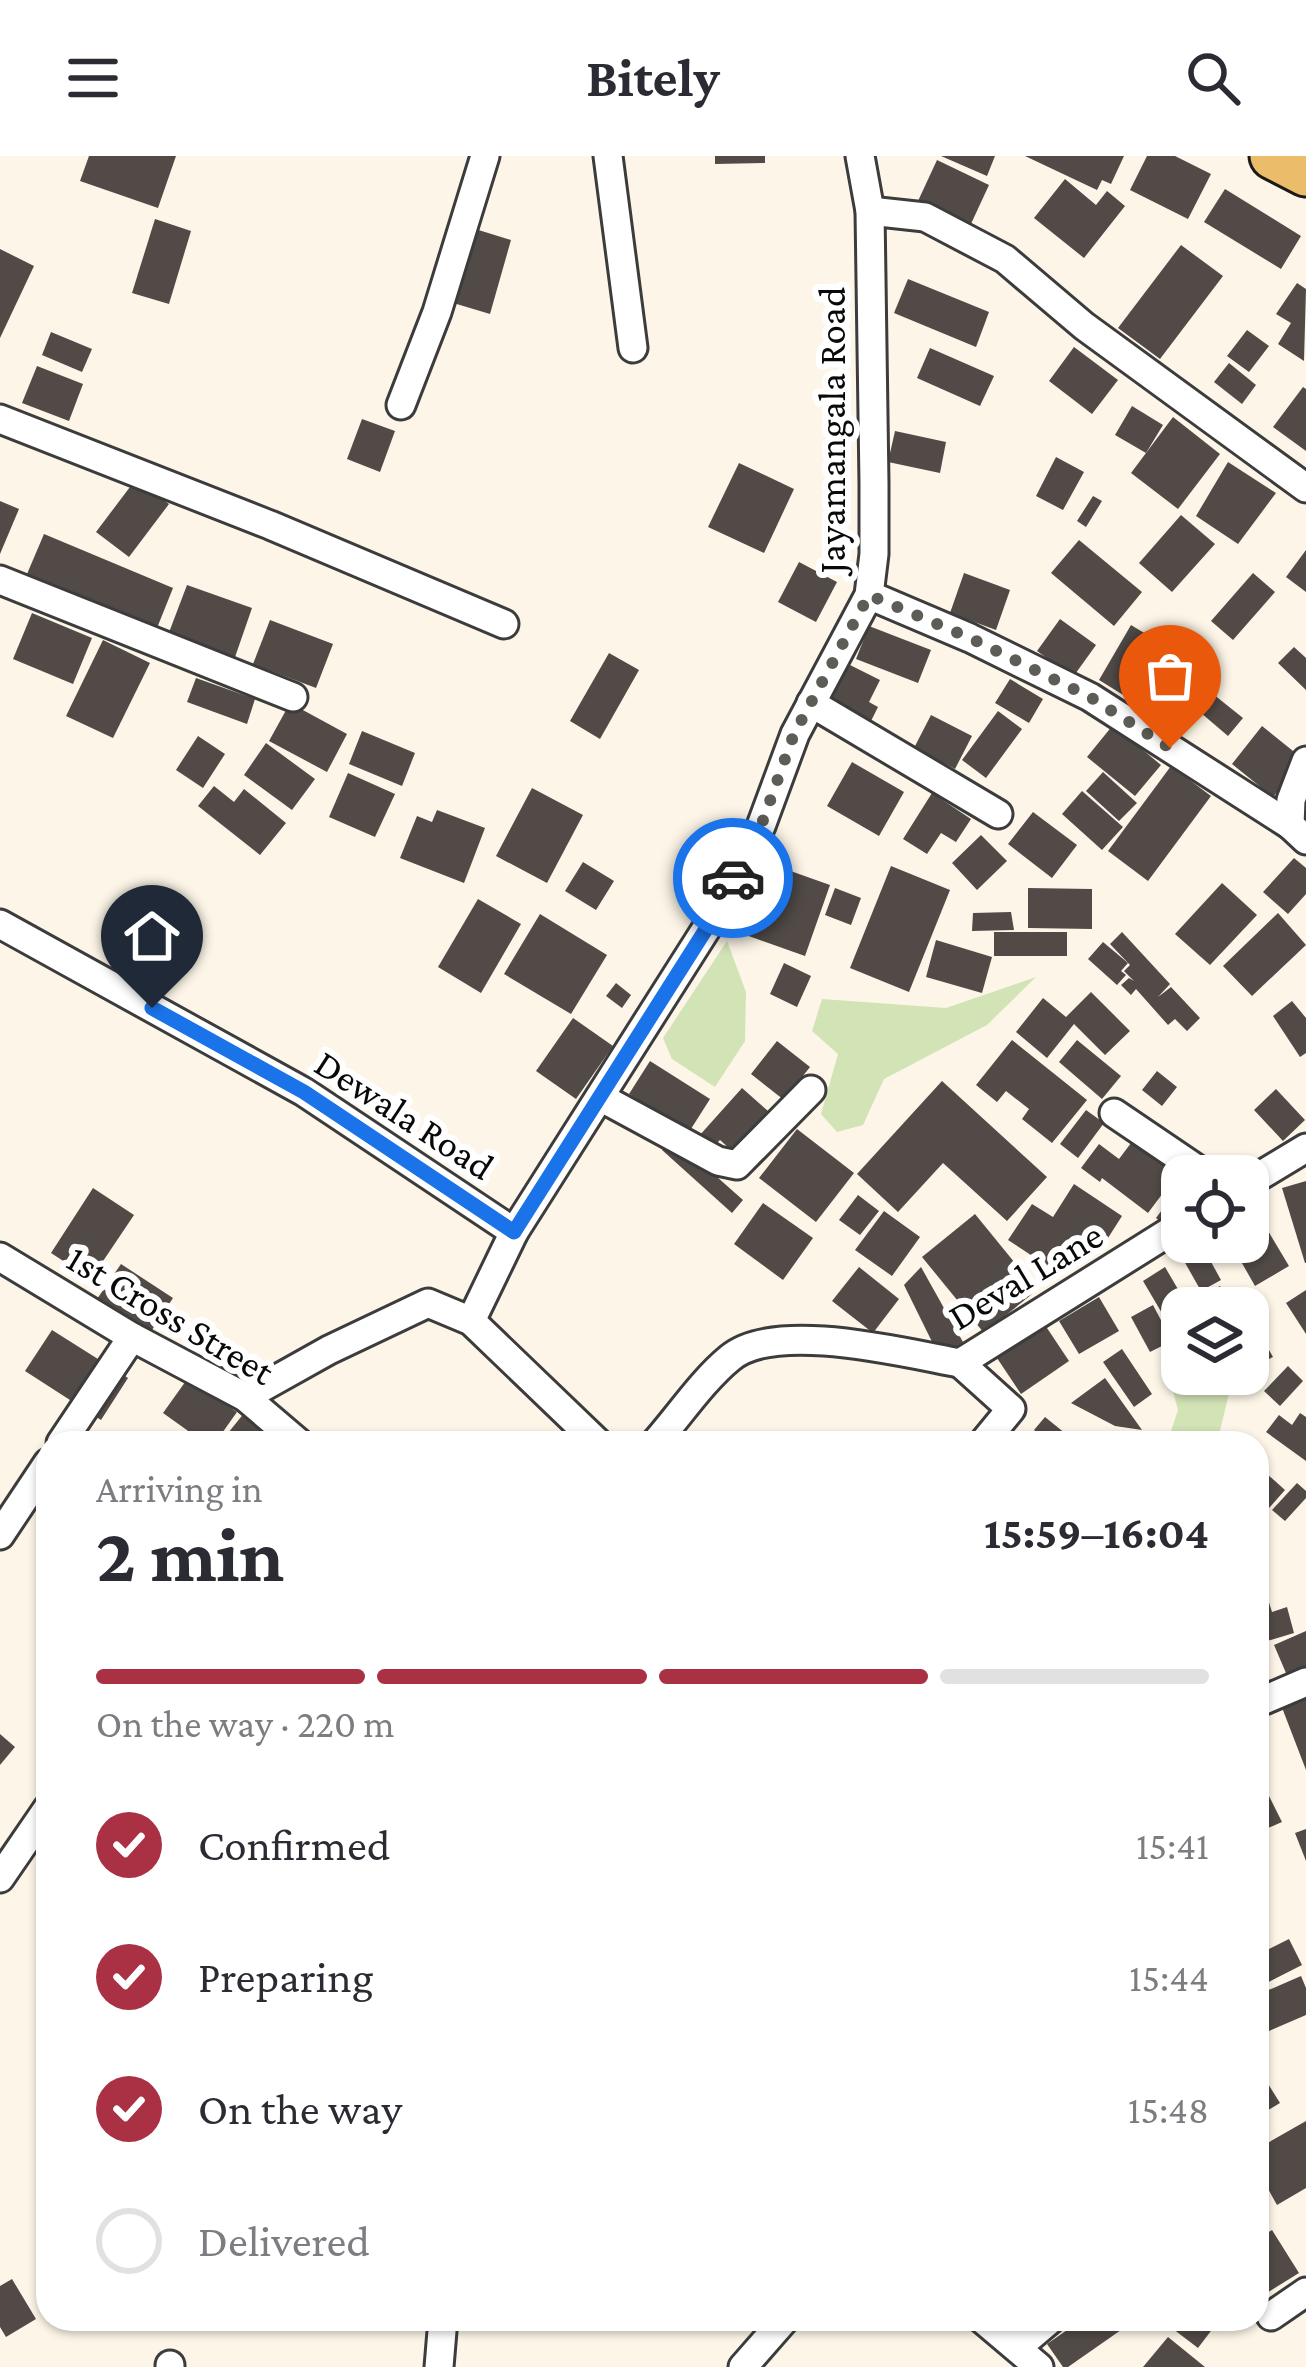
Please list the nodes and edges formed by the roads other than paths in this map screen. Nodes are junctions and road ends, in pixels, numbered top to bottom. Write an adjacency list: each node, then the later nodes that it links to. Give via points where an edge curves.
1 (485, 156): 8 (street)
2 (608, 156): 7 (street)
3 (860, 156): 6 (street, Jayamangala Road)
4 (1273, 156): 5 (main road)
5 (1306, 173)
6 (870, 211): 10 (street, via 925,217 1005,260); 12 (street, Jayamangala Road)
7 (633, 348)
8 (401, 405)
9 (0, 418): 13 (street)
10 (1306, 488)
11 (0, 580): 14 (street)
12 (869, 595): 15 (street, Jayamangala Road); 18 (street, via 1090,697)
13 (503, 624)
14 (293, 697)
15 (811, 703): 17 (street); 21 (street, Jayamangala Road, via 729,886)
16 (1306, 761): 18 (street, via 1291,800)
17 (998, 814)
18 (1298, 832)
19 (0, 924): 26 (street, Dewala Road, via 304,1092)
20 (811, 1090): 21 (street, via 737,1165)
21 (599, 1097): 26 (street, Jayamangala Road)
22 (1114, 1113): 24 (street)
23 (1306, 1148): 25 (street)
24 (1176, 1155)
25 (1269, 1170)
26 (514, 1232): 29 (street, Jayamangala Road)
27 (1161, 1237): 31 (street, Deval Lane)
28 (0, 1257): 30 (street, 1st Cross Street)
29 (471, 1321): 32 (street, via 428,1303); 35 (street)
30 (132, 1337): 32 (street, 1st Cross Street); 33 (street)
31 (960, 1363): 36 (street, Deval Lane, via 842,1342 775,1341 732,1355); 37 (street, via 1011,1409)
32 (245, 1397): 34 (street, 1st Cross Street)
33 (70, 1431)
34 (281, 1431)
35 (586, 1431)
36 (666, 1431)
37 (993, 1431)
38 (36, 1481): 39 (street)
39 (0, 1535)
40 (1306, 1682): 41 (street)
41 (1269, 1698)
42 (36, 1826): 43 (street)
43 (0, 1878)
44 (1306, 2292): 45 (street)
45 (1270, 2316)
46 (442, 2331): 51 (street)
47 (774, 2331): 52 (street)
48 (997, 2331): 50 (street)
49 (1037, 2331): 50 (street)
50 (1018, 2347): 53 (street)
51 (439, 2367)
52 (742, 2367)
53 (1039, 2367)

